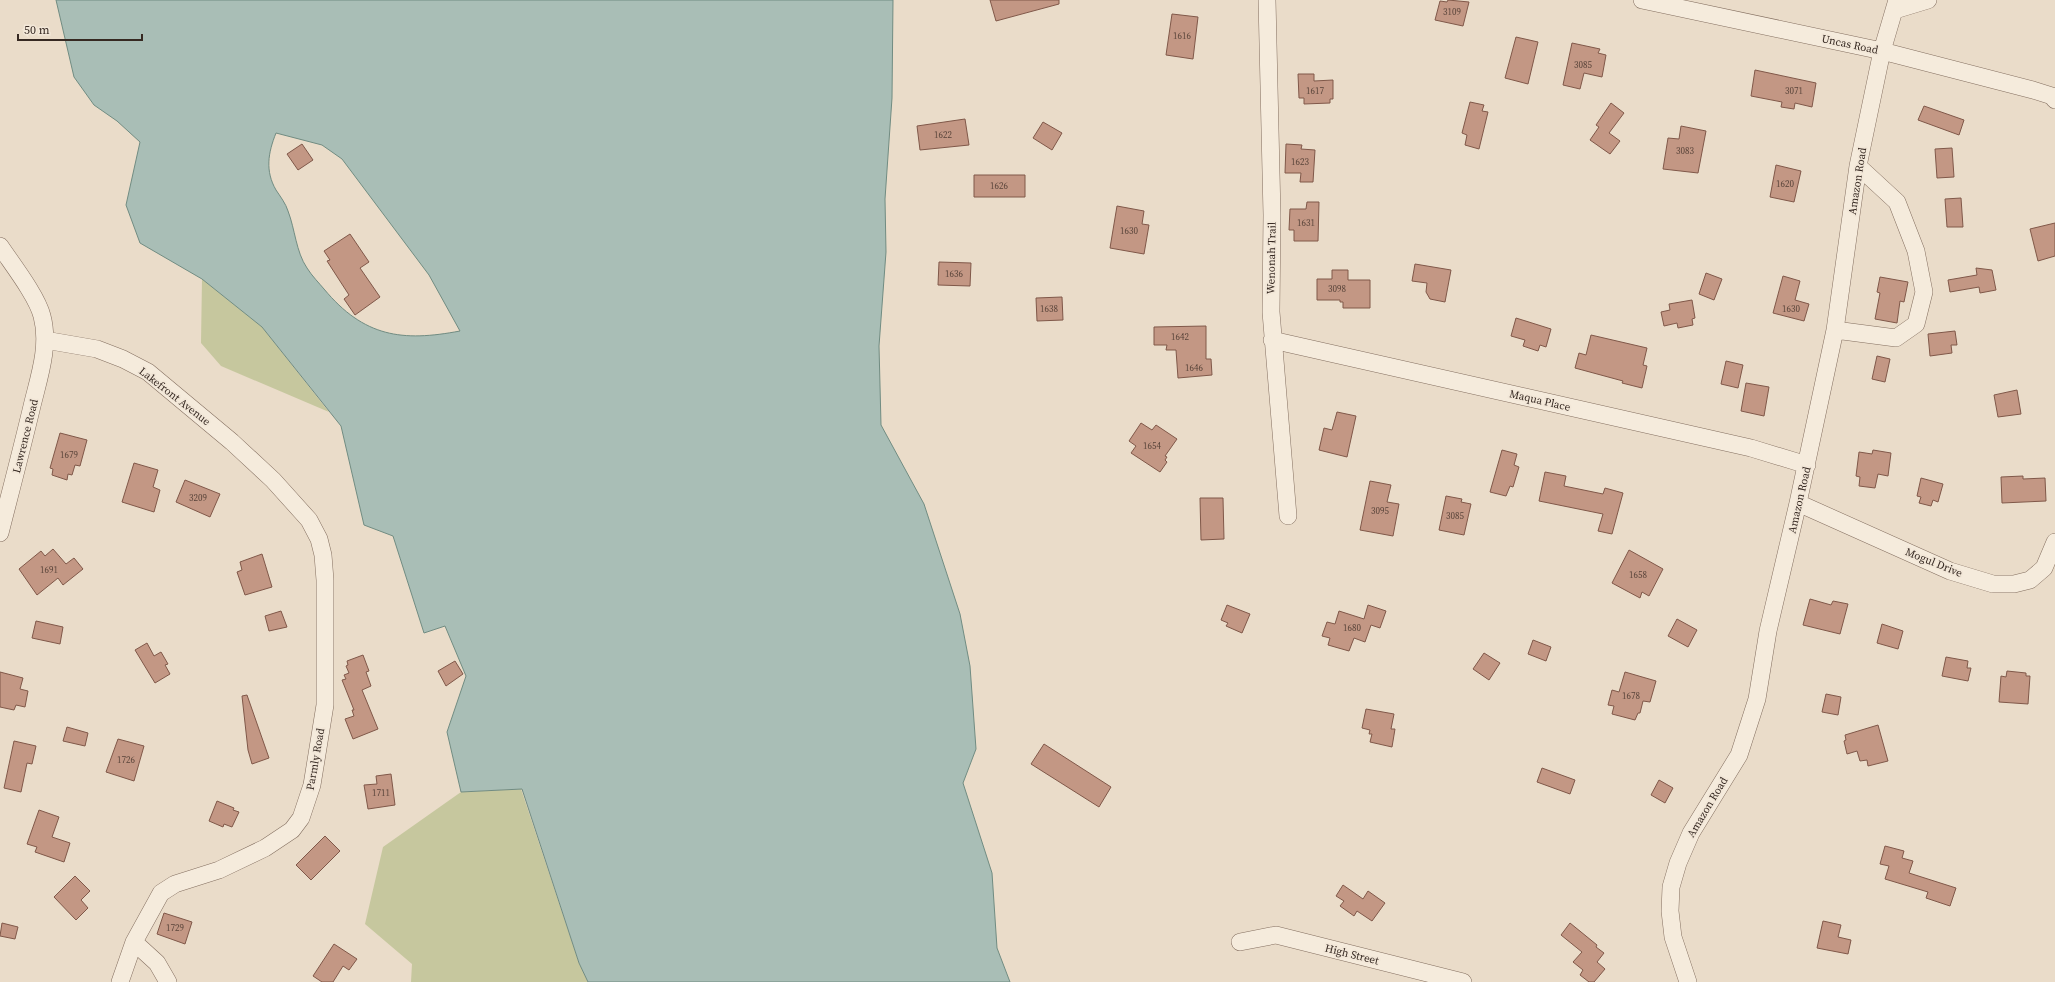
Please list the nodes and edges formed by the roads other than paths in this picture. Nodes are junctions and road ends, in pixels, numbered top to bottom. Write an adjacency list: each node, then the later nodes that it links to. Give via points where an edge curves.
1 (1267, 0): 11 (street, Wenonah Trail)
2 (1642, 0): 5 (street, Uncas Road)
3 (1928, 0): 4 (street)
4 (1896, 5): 5 (street, Amazon Road)
5 (1882, 51): 6 (street, Uncas Road, via 2033,90 2052,96); 7 (street, Amazon Road)
6 (2055, 100)
7 (1858, 166): 9 (street, Amazon Road); 9 (street, via 1897,202 1916,251 1924,292 1916,324 1896,338)
8 (0, 246): 10 (street, via 25,282 42,315)
9 (1835, 330): 12 (street, Amazon Road)
10 (45, 340): 13 (street, Lakefront Avenue, via 97,349 148,372); 16 (street, Lawrence Road, via 44,356)
11 (1272, 340): 12 (street, Maqua Place, via 1751,448); 15 (street, Wenonah Trail)
12 (1807, 465): 14 (street, Amazon Road)
13 (273, 480): 18 (street, Parmly Road, via 309,520 319,539 323,555 325,705 312,785 301,818 292,830 265,848 219,870 175,884 162,893)
14 (1798, 503): 17 (street, Mogul Drive, via 1950,571 1993,584 2014,584 2030,580 2044,568); 23 (street, Amazon Road, via 1768,631 1757,699 1739,755 1691,834 1678,863 1672,887 1670,911 1673,937)
15 (1288, 516)
16 (0, 533)
17 (2055, 542)
18 (134, 942): 20 (street, Parmly Road); 21 (street, via 156,963)
19 (1240, 942): 22 (street, High Street, via 1276,936)
20 (120, 982)
21 (168, 982)
22 (1463, 982)
23 (1688, 982)

